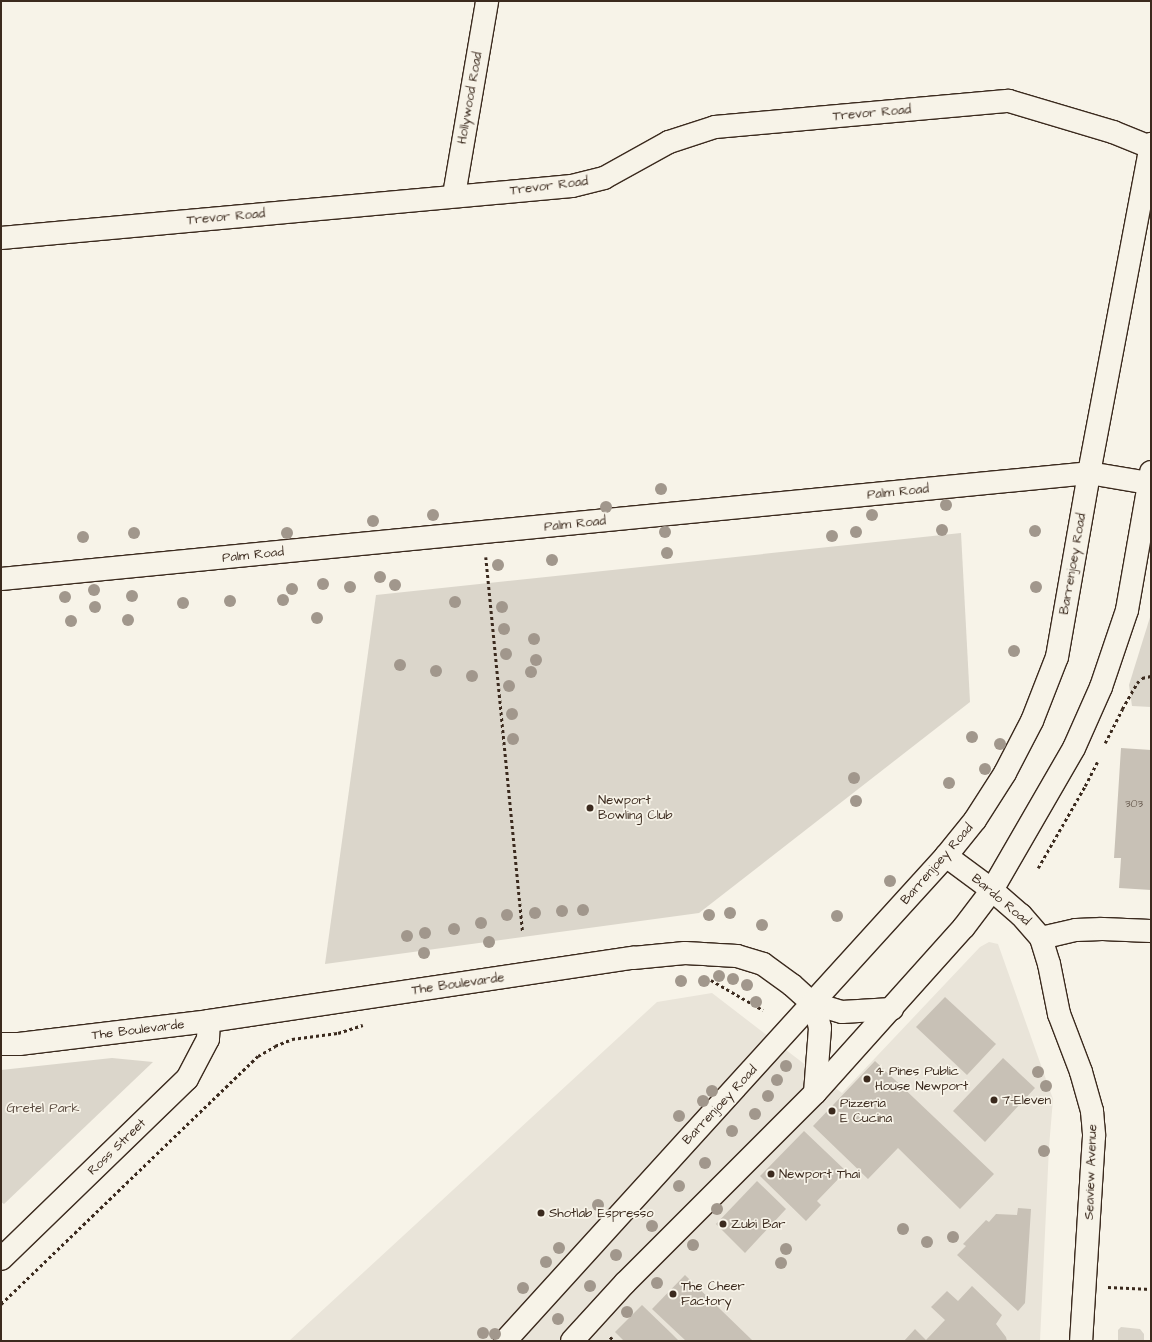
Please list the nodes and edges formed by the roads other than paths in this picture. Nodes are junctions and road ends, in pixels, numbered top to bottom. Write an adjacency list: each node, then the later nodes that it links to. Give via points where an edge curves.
1 (487, 1): 3 (street, Hollywood Road)
2 (1151, 146): 3 (street, Trevor Road, via 1009,101 715,127 669,142 604,178 572,186); 5 (street, Barrenjoey Road)
3 (454, 195): 4 (street, Trevor Road)
4 (1, 238)
5 (1088, 473): 6 (street, Palm Road); 7 (street, Palm Road); 8 (street, Barrenjoey Road, via 1057,657 1032,721 1005,773 975,820)
6 (1150, 477): 9 (street, via 1127,610 1101,687 1074,748)
7 (1, 579)
8 (946, 856): 9 (street, Bardo Road); 12 (street, Barrenjoey Road)
9 (992, 890): 11 (street, Bardo Road, via 1021,915); 13 (street)
10 (1151, 931): 11 (street, Bardo Road, via 1076,930)
11 (1041, 938): 20 (street, Seaview Avenue, via 1060,1014 1092,1111 1094,1136)
12 (812, 1003): 13 (street, via 842,1012); 14 (street, The Boulevarde, via 763,964 737,956 685,953 633,958); 16 (street, The Boulevarde, via 820,1028); 18 (street, Barrenjoey Road)
13 (892, 1009): 16 (street)
14 (209, 1021): 15 (street, The Boulevarde); 17 (street, Ross Street, via 208,1039 187,1079)
15 (1, 1044)
16 (815, 1093): 19 (street, via 625,1283)
17 (1, 1259)
18 (505, 1341)
19 (572, 1341)
20 (1081, 1341)

